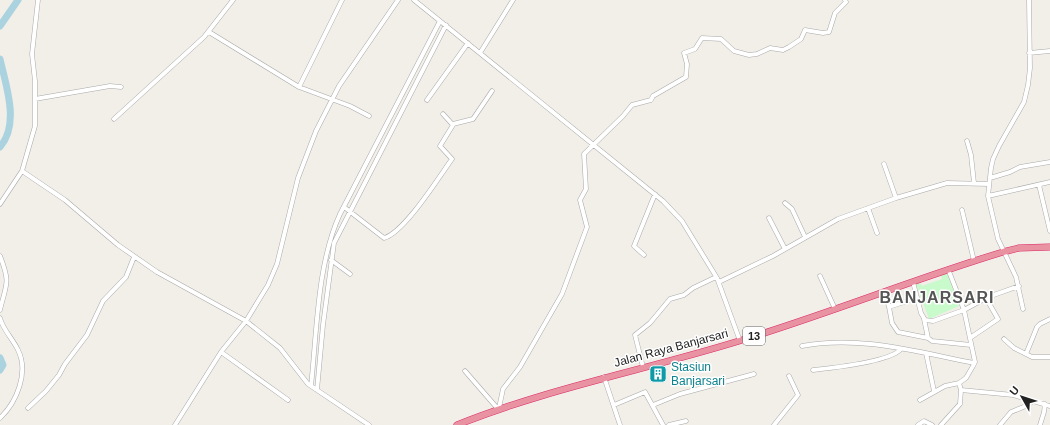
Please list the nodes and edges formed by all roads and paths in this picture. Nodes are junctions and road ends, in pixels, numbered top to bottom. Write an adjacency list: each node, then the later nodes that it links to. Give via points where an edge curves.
1 (38, 0): 21 (street, via 32,54)
2 (233, 0): 11 (street)
3 (342, 0): 18 (street)
4 (398, 0): 20 (street)
5 (414, 0): 9 (street)
6 (513, 0): 14 (street)
7 (845, 0): 28 (street, via 846,2 835,13 829,32 805,30 801,39 783,50 770,48 749,55 734,51 721,40 702,38 695,49 684,53 687,64 686,77 653,96 651,100 632,105)
8 (1029, 0): 15 (street)
9 (440, 21): 10 (street); 16 (street)
10 (446, 25): 12 (street); 16 (street)
11 (209, 32): 18 (street); 25 (street, via 174,67)
12 (468, 43): 14 (street); 22 (street)
13 (1050, 51): 15 (street)
14 (480, 53): 28 (street)
15 (1030, 53): 33 (street, via 1024,102 999,146)
16 (417, 74): 32 (street)
17 (121, 87): 21 (street, via 110,86)
18 (299, 87): 20 (street)
19 (492, 91): 26 (street, via 473,119)
20 (332, 98): 24 (street); 79 (street, via 298,178 277,264 268,285)
21 (35, 99): 31 (street, via 35,126)
22 (427, 100)
23 (444, 114): 26 (street)
24 (369, 116)
25 (114, 119)
26 (453, 124): 44 (street, via 440,146 452,159 407,220 387,237 382,237)
27 (967, 141): 35 (street, via 972,155)
28 (594, 144): 38 (street); 110 (street, via 584,154 586,189 580,200 586,227 562,294 520,367 503,389)
29 (1050, 162): 33 (street, via 1020,167)
30 (884, 164): 40 (street)
31 (22, 171): 42 (street); 57 (street, via 69,203)
32 (364, 177): 44 (street); 44 (street)
33 (990, 178): 36 (street)
34 (1050, 182): 37 (street)
35 (974, 183): 36 (street); 40 (street, via 947,183)
36 (989, 184): 39 (street)
37 (1039, 185): 39 (street); 48 (street)
38 (655, 194): 55 (street, via 634,246); 63 (street, via 682,221)
39 (988, 196): 54 (street, via 993,224)
40 (896, 198): 43 (street)
41 (785, 203): 50 (street, via 792,208)
42 (0, 204)
43 (868, 208): 49 (street); 50 (street, via 838,219)
44 (347, 209): 47 (street); 47 (street)
45 (962, 210): 59 (street)
46 (769, 218): 52 (street)
47 (339, 226): 53 (street); 53 (street)
48 (1050, 231)
49 (877, 233)
50 (805, 237): 52 (street)
51 (1050, 247): 54 (highway, Jalan Raya Banjarsari / 13, via 1019,248)
52 (785, 249): 64 (street)
53 (329, 252): 58 (street); 67 (street)
54 (1003, 252): 59 (highway, Jalan Raya Banjarsari / 13); 66 (street)
55 (644, 255)
56 (0, 256): 74 (street, via 8,283)
57 (134, 257): 79 (street, via 174,283); 109 (street, via 126,277 103,301 87,335 59,375)
58 (331, 260): 61 (street); 67 (street)
59 (974, 261): 60 (highway, Jalan Raya Banjarsari / 13)
60 (948, 269): 65 (highway, Jalan Raya Banjarsari / 13); 75 (street)
61 (350, 274)
62 (820, 276): 72 (street)
63 (716, 277): 64 (street); 92 (street, via 670,299 635,336)
64 (719, 282): 83 (street)
65 (913, 282): 68 (highway, Jalan Raya Banjarsari / 13); 69 (street)
66 (1019, 286): 70 (street); 73 (street)
67 (324, 293): 99 (street)
68 (885, 293): 71 (street); 72 (highway, Jalan Raya Banjarsari / 13)
69 (916, 298): 71 (street); 77 (street)
70 (986, 298): 75 (street); 81 (street, via 998,319)
71 (889, 307): 80 (street, via 892,323 898,332)
72 (835, 309): 83 (highway, Jalan Raya Banjarsari / 13)
73 (1023, 309)
74 (0, 310)
75 (964, 310): 77 (street, via 933,320); 81 (street)
76 (0, 318): 111 (street, via 18,350 23,371 17,391)
77 (924, 319): 80 (street)
78 (1050, 319): 89 (street, via 1037,327)
79 (246, 321): 87 (street); 99 (street, via 280,348 303,379)
80 (928, 338): 84 (street, via 932,341)
81 (970, 338): 84 (street)
82 (1004, 339): 89 (street)
83 (740, 341): 92 (highway, Jalan Raya Banjarsari / 13)
84 (971, 345): 91 (street)
85 (802, 346): 86 (street, via 850,342)
86 (901, 348): 88 (street); 93 (street, via 894,354 861,363)
87 (221, 352): 102 (street); 113 (street)
88 (926, 354): 91 (street); 101 (street)
89 (1026, 354): 90 (street, via 1032,357)
90 (1050, 357)
91 (974, 363): 98 (street, via 969,374)
92 (643, 367): 97 (highway, Jalan Raya Banjarsari / 13)
93 (814, 370)
94 (465, 371): 110 (street)
95 (754, 374): 105 (street)
96 (789, 376): 119 (street, via 798,395)
97 (603, 377): 107 (street); 110 (highway, Jalan Raya Banjarsari / 13)
98 (959, 383): 100 (street); 101 (street)
99 (314, 388): 114 (street)
100 (961, 390): 104 (street, via 1012,395); 122 (street, via 960,404)
101 (934, 391): 103 (street)
102 (288, 400)
103 (920, 400)
104 (1033, 400): 106 (street); 123 (street, via 1011,412)
105 (652, 404): 107 (street, via 643,392); 117 (street)
106 (1044, 404): 108 (street); 124 (street)
107 (614, 405): 116 (street)
108 (1050, 406)
109 (28, 408)
110 (499, 408): 115 (highway, Jalan Raya Banjarsari / 13)
111 (0, 418)
112 (686, 421): 118 (street)
113 (175, 425)
114 (369, 425)
115 (458, 425)
116 (620, 425)
117 (663, 425)
118 (669, 425)
119 (774, 425)
120 (918, 425): 121 (street, via 924,421)
121 (932, 425)
122 (941, 425)
123 (1000, 425)
124 (1040, 425)

